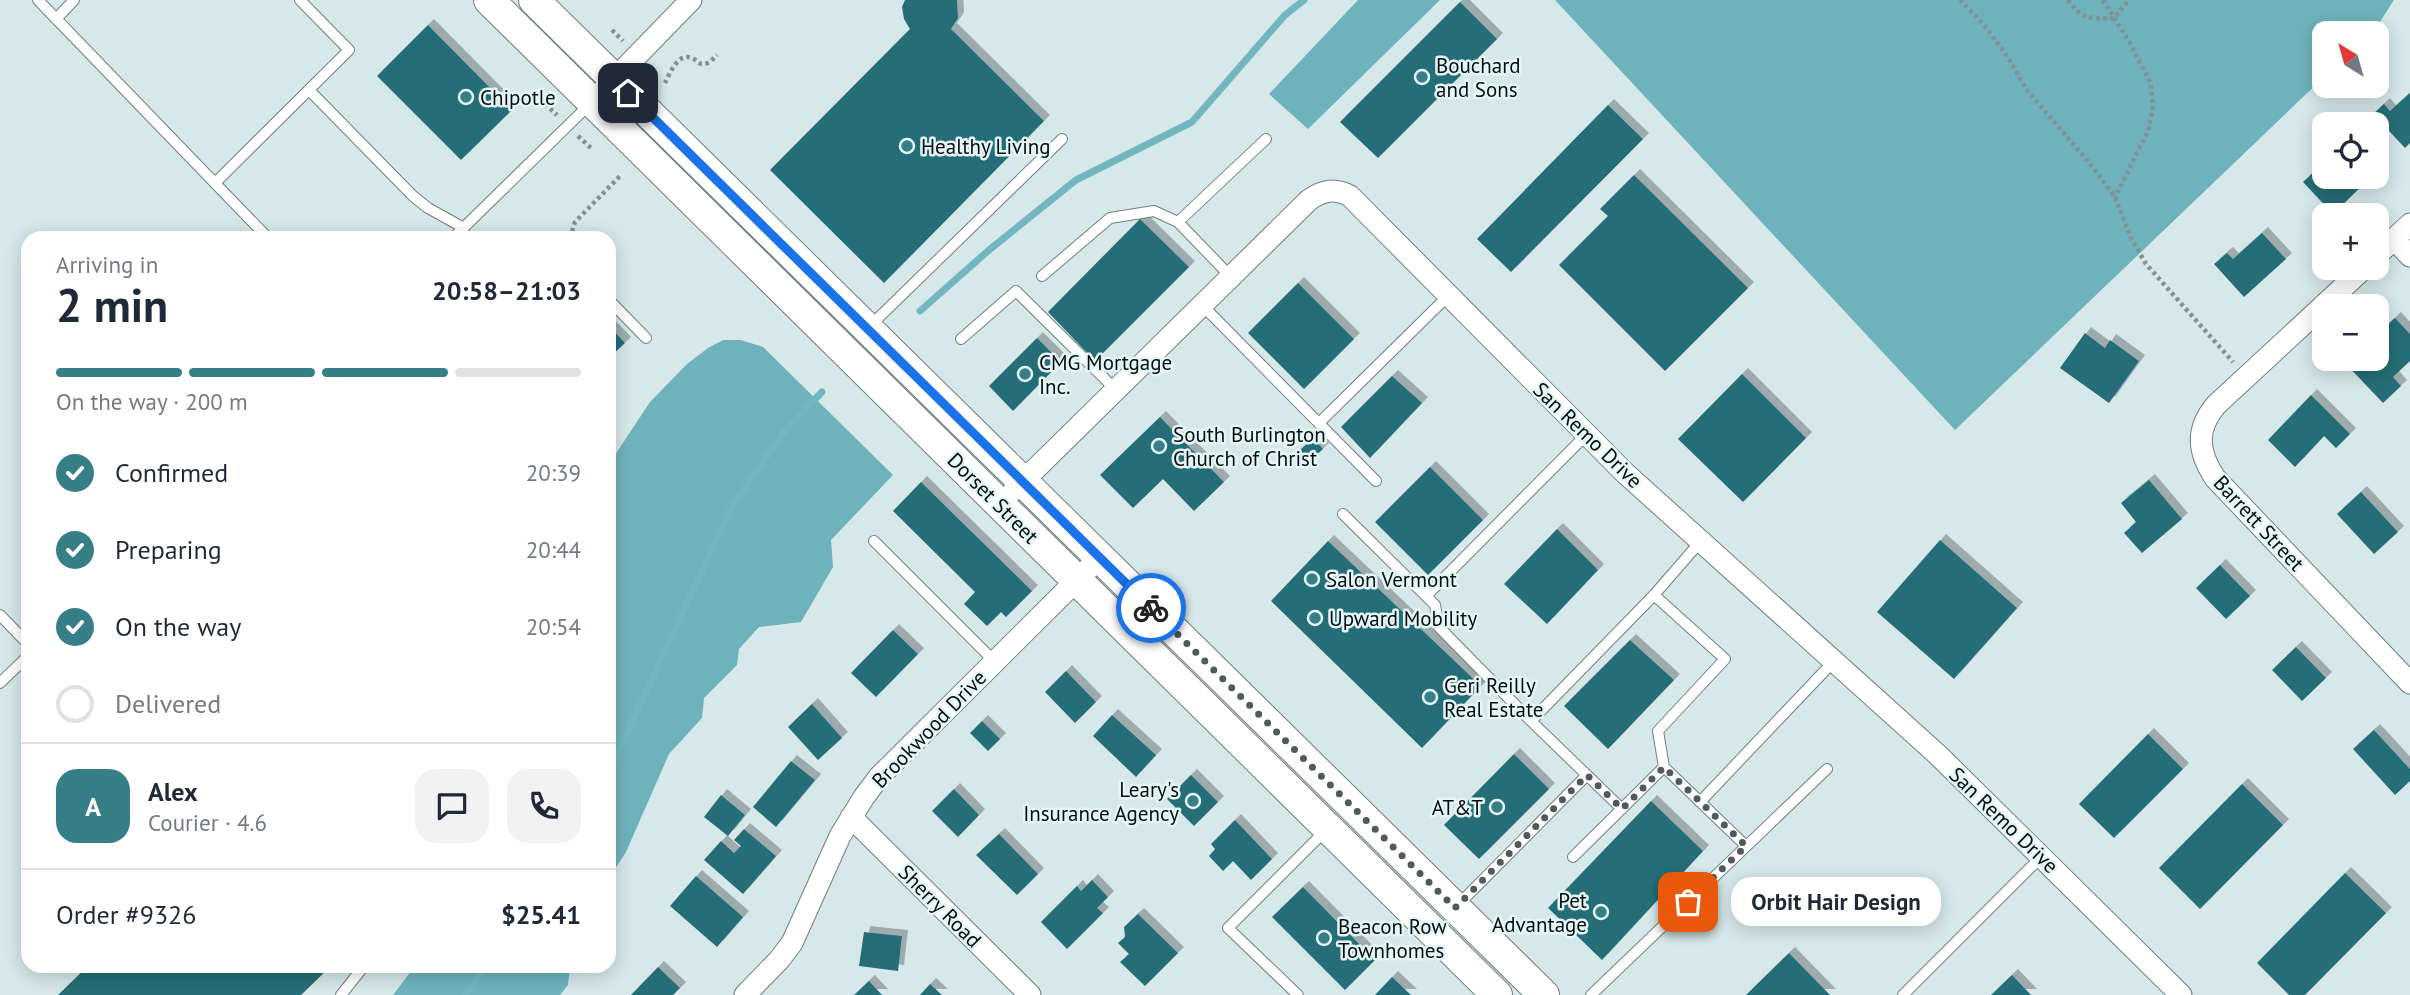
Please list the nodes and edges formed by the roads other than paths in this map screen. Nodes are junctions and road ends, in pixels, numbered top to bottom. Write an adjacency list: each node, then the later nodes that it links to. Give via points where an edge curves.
1 (38, 0): 7 (lane)
2 (74, 0): 7 (lane)
3 (300, 0): 9 (lane, via 349,50)
4 (489, 0): 10 (main road, Dorset Street)
5 (534, 0): 8 (main road, Dorset Street)
6 (691, 0): 8 (street)
7 (56, 19): 13 (lane)
8 (614, 79): 10 (street); 28 (main road, Dorset Street)
9 (309, 90): 13 (lane); 16 (lane, via 413,196)
10 (591, 103): 16 (lane); 36 (main road, Dorset Street)
11 (1062, 139): 28 (lane)
12 (1266, 139): 14 (lane)
13 (215, 183): 17 (lane)
14 (1178, 222): 22 (lane, via 1154,211 1110,218); 23 (lane)
15 (2410, 224): 19 (street)
16 (464, 228): 18 (lane)
17 (261, 231)
18 (461, 231)
19 (2394, 239): 20 (street); 21 (street)
20 (2389, 244)
21 (2410, 256)
22 (1042, 276)
23 (1232, 278): 25 (street, San Remo Drive, via 1309,200 1341,191); 26 (street, San Remo Drive)
24 (2351, 280): 49 (street, Barrett Street, via 2216,405 2207,416 2200,447 2215,478)
25 (1448, 296): 32 (lane); 33 (street, San Remo Drive)
26 (1203, 306): 31 (street, San Remo Drive); 32 (lane)
27 (616, 307): 29 (lane)
28 (867, 329): 34 (main road, Dorset Street)
29 (646, 338)
30 (961, 338): 31 (lane, via 1016,292)
31 (1116, 390): 34 (street, San Remo Drive)
32 (1319, 423): 35 (lane)
33 (1586, 435): 39 (street, San Remo Drive); 43 (lane)
34 (1023, 481): 36 (street, San Remo Drive); 40 (main road, Dorset Street)
35 (1376, 481)
36 (999, 504): 41 (main road, Dorset Street)
37 (1343, 514): 43 (lane)
38 (874, 541): 47 (lane)
39 (1700, 542): 42 (lane); 46 (street, San Remo Drive)
40 (1100, 557): 41 (street, Brookwood Drive); 62 (main road, Dorset Street)
41 (1076, 580): 47 (street, Brookwood Drive); 58 (main road, Dorset Street)
42 (1654, 595): 51 (lane); 52 (lane, via 1725,659 1658,731)
43 (1426, 596): 51 (lane, via 1435,605 1439,628)
44 (0, 615): 45 (lane)
45 (21, 637)
46 (1833, 661): 55 (lane); 60 (street, San Remo Drive)
47 (995, 662): 57 (street, Brookwood Drive, via 879,777)
48 (21, 663): 50 (lane)
49 (2410, 682)
50 (0, 683)
51 (1531, 722): 54 (lane)
52 (1664, 767): 55 (lane); 56 (lane)
53 (1826, 769): 59 (lane)
54 (1587, 775): 56 (lane); 62 (lane)
55 (1700, 802): 59 (lane)
56 (1622, 809): 61 (lane)
57 (851, 817): 65 (street, Brookwood Drive, via 792,943); 66 (street, Sherry Road)
58 (1328, 828): 67 (lane, via 1228,928); 68 (main road, Dorset Street)
59 (1746, 846): 70 (lane)
60 (2041, 856): 71 (lane); 72 (street, San Remo Drive)
61 (1573, 857)
62 (1455, 908): 69 (main road, Dorset Street)
63 (358, 973): 64 (lane)
64 (341, 995)
65 (745, 995)
66 (1030, 995)
67 (1298, 995)
68 (1497, 995)
69 (1544, 995)
70 (1591, 995)
71 (1903, 995)
72 (2182, 995)

